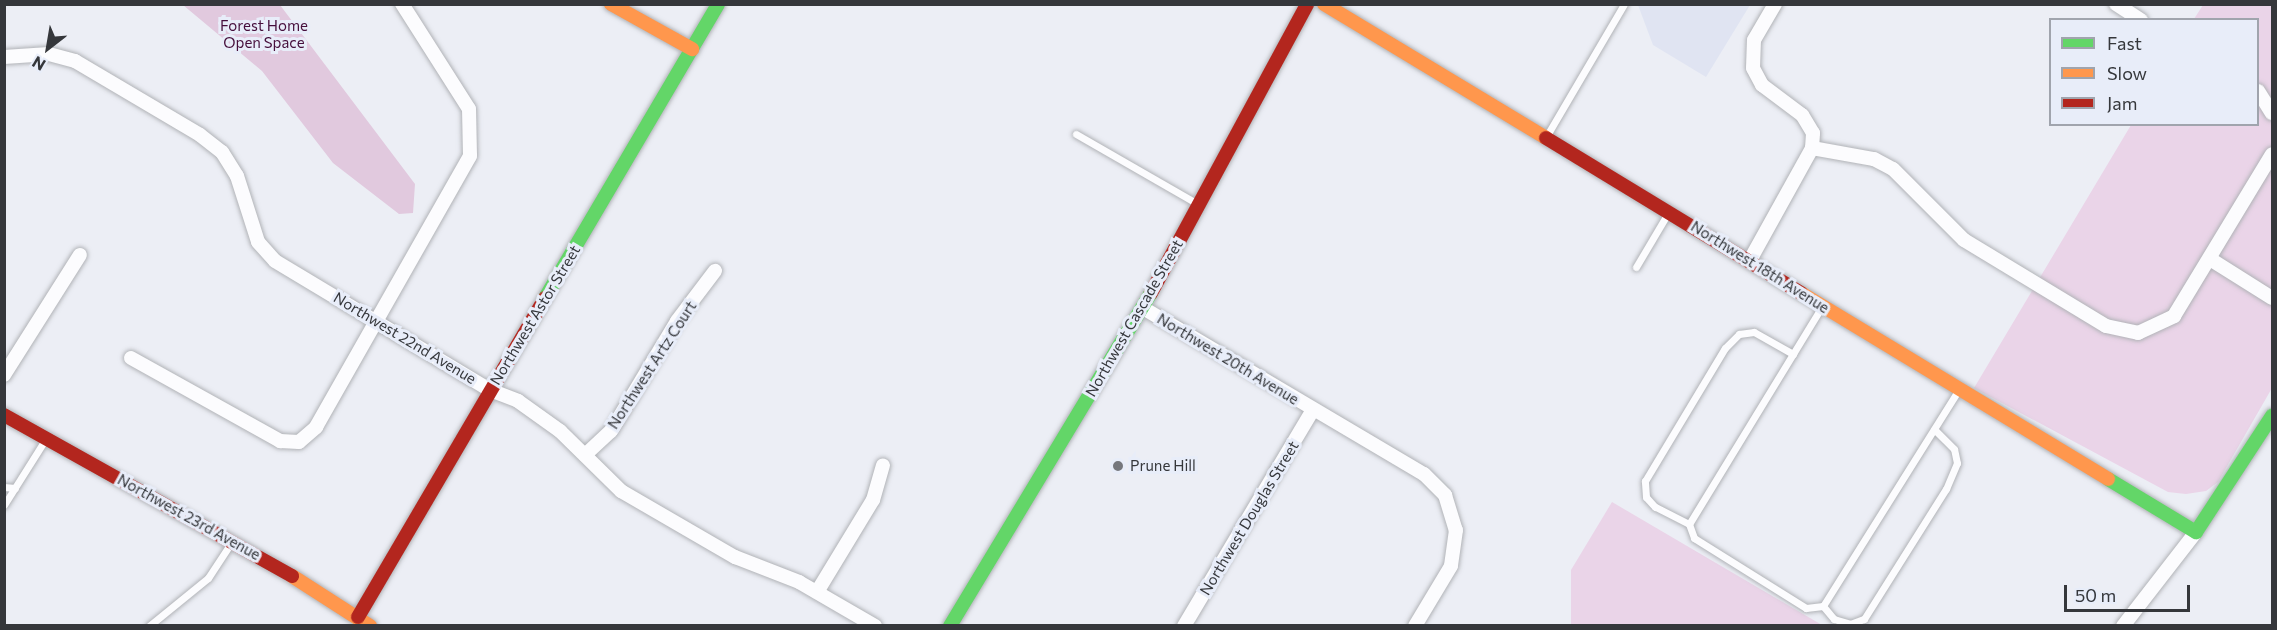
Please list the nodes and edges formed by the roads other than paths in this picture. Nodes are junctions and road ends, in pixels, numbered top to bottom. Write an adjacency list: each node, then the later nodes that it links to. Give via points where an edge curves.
1 (402, 4): 28 (street, via 469,110 473,136 463,176)
2 (611, 4): 10 (street)
3 (718, 4): 10 (street, Northwest Astor Street)
4 (1307, 4): 18 (street, Northwest Cascade Street)
5 (1624, 4): 15 (lane)
6 (1775, 4): 16 (street, via 1754,40 1753,68 1762,85 1802,115 1813,133)
7 (2116, 4): 9 (street)
8 (1327, 5): 15 (street, Northwest 18th Avenue)
9 (2138, 18)
10 (692, 49): 33 (street, Northwest Astor Street)
11 (4, 57): 28 (street, Northwest 22nd Avenue, via 49,54 75,61 200,135 222,152 237,176 258,242 275,261)
12 (2259, 93): 13 (street)
13 (2272, 113)
14 (1076, 134): 18 (lane)
15 (1546, 137): 19 (street, Northwest 18th Avenue)
16 (1812, 148): 21 (street, via 1874,159 1893,169 1964,240 2117,330 2146,332 2167,323); 22 (street)
17 (2272, 154): 21 (street)
18 (1198, 204): 27 (street, Northwest Cascade Street)
19 (1670, 211): 22 (street, Northwest 18th Avenue); 23 (lane)
20 (80, 255): 31 (street)
21 (2210, 259): 25 (street)
22 (1750, 260): 26 (street, Northwest 18th Avenue)
23 (1636, 267)
24 (715, 271): 39 (street, Northwest Artz Court, via 677,321 611,430)
25 (2272, 298)
26 (1822, 306): 29 (lane); 32 (street, Northwest 18th Avenue)
27 (1143, 308): 34 (street, Northwest 20th Avenue); 54 (street, Northwest Cascade Street)
28 (378, 321): 30 (street, via 316,427 299,442 280,441); 33 (street, Northwest 22nd Avenue)
29 (1793, 354): 44 (lane); 44 (lane, via 1754,332 1739,334 1725,348 1645,481 1646,497 1655,507)
30 (131, 358)
31 (4, 375)
32 (1959, 389): 37 (lane); 45 (street, Northwest 18th Avenue)
33 (490, 390): 39 (street, Northwest 22nd Avenue, via 524,405); 49 (street, Northwest Astor Street)
34 (1313, 410): 55 (street, Northwest Douglas Street); 56 (street, Northwest 20th Avenue, via 1424,474 1445,495 1456,530 1452,566)
35 (4, 415): 38 (street, Northwest 23rd Avenue)
36 (2272, 416): 45 (street)
37 (1934, 429): 48 (lane); 48 (lane, via 1954,449 1958,463 1946,489 1864,619 1850,624 1834,619)
38 (46, 438): 42 (lane); 46 (street, Northwest 23rd Avenue)
39 (585, 455): 47 (street, Northwest 22nd Avenue, via 621,491 752,565)
40 (883, 465): 47 (street, via 873,500)
41 (4, 488): 42 (lane)
42 (15, 488): 43 (lane)
43 (4, 505)
44 (1689, 524): 48 (lane, via 1694,538 1806,608)
45 (2196, 532): 50 (street)
46 (232, 541): 49 (street, Northwest 23rd Avenue); 51 (lane, via 208,578)
47 (817, 592): 53 (street, Northwest 22nd Avenue)
48 (1823, 606)
49 (355, 621): 52 (street, Northwest 23rd Avenue)
50 (2130, 623)
51 (148, 626)
52 (370, 626)
53 (875, 626)
54 (950, 626)
55 (1184, 626)
56 (1415, 626)

